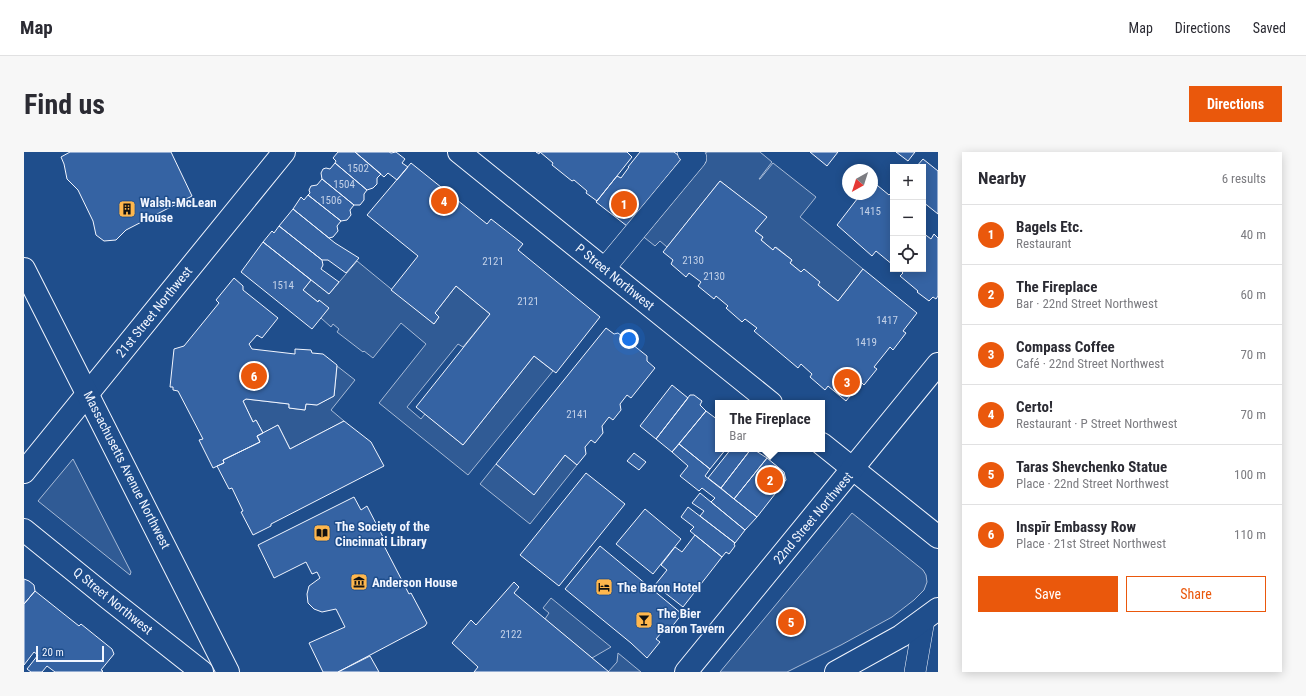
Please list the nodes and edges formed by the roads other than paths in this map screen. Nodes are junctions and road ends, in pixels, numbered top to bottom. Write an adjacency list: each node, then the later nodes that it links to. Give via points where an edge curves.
1 (284, 152): 7 (main road, 21st Street Northwest)
2 (459, 152): 5 (main road, P Street Northwest)
3 (688, 152): 5 (street, via 696,158)
4 (24, 269): 7 (main road, Massachusetts Avenue Northwest)
5 (604, 269): 8 (main road, P Street Northwest)
6 (938, 364): 10 (main road, 22nd Street Northwest)
7 (88, 393): 11 (main road, 21st Street Northwest); 16 (main road, Massachusetts Avenue Northwest)
8 (767, 400)
9 (825, 446): 10 (main road)
10 (853, 469): 13 (main road); 17 (main road, 22nd Street Northwest)
11 (24, 472)
12 (24, 530): 15 (main road, Q Street Northwest)
13 (938, 537)
14 (931, 614): 18 (main road, via 901,636); 19 (street)
15 (202, 672)
16 (228, 672)
17 (686, 672)
18 (836, 672)
19 (915, 672)

